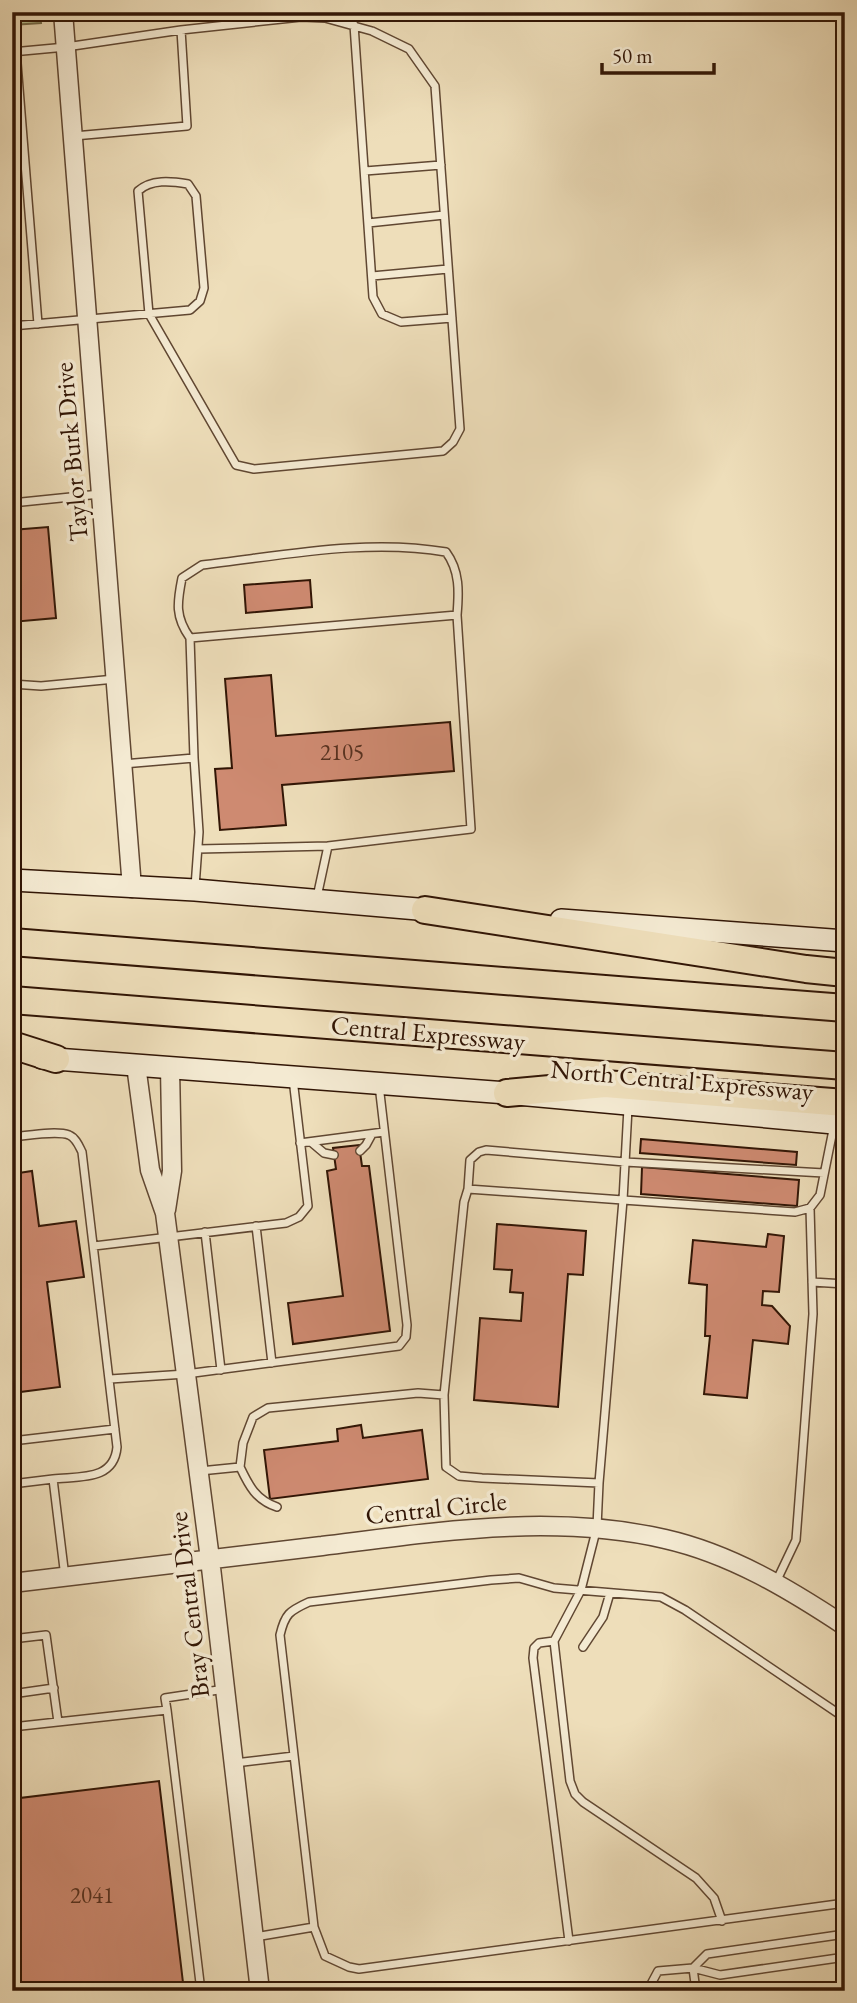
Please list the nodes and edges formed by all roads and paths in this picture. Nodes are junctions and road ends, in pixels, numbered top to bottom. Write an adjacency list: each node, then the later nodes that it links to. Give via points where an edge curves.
1 (63, 12): 4 (street, Taylor Burk Drive)
2 (354, 25): 3 (lane, via 301,17); 7 (lane, via 409,49 435,86); 8 (lane)
3 (181, 30): 4 (lane); 6 (lane, via 187,126)
4 (66, 47): 5 (lane); 6 (street, Taylor Burk Drive)
5 (14, 52): 16 (lane)
6 (73, 136): 15 (street, Taylor Burk Drive)
7 (440, 165): 8 (lane); 9 (lane)
8 (365, 171): 10 (lane)
9 (444, 215): 10 (lane); 11 (lane)
10 (368, 223): 12 (lane)
11 (448, 268): 12 (lane); 14 (lane)
12 (372, 275): 14 (lane, via 373,297 383,314 401,322)
13 (149, 314): 13 (lane, via 190,310 200,301 204,288 196,196 188,184 146,184 138,191); 14 (lane, via 236,465 254,470 443,451 460,429); 15 (lane)
14 (452, 318)
15 (87, 320): 16 (lane); 18 (street, Taylor Burk Drive)
16 (38, 324): 17 (lane)
17 (12, 326)
18 (101, 494): 19 (lane); 22 (street, Taylor Burk Drive)
19 (12, 503)
20 (457, 615): 21 (lane); 21 (lane, via 455,564 446,552 374,547 202,565 182,578 177,601 181,625); 26 (lane, via 471,829)
21 (190, 638): 24 (lane)
22 (116, 679): 23 (lane); 25 (street, Taylor Burk Drive)
23 (12, 684)
24 (194, 758): 25 (lane); 27 (lane)
25 (122, 764): 29 (street, Taylor Burk Drive)
26 (328, 846): 27 (lane); 31 (lane)
27 (198, 849): 30 (lane)
28 (12, 880): 29 (main road)
29 (132, 888): 30 (main road)
30 (195, 890): 31 (main road)
31 (316, 902): 32 (main road)
32 (425, 910): 33 (main road); 35 (highway)
33 (845, 941)
34 (12, 942): 37 (highway)
35 (845, 973)
36 (12, 1000): 42 (highway, Central Expressway)
37 (845, 1007)
38 (12, 1045): 40 (highway)
39 (12, 1055): 40 (main road, North Central Expressway)
40 (56, 1059): 41 (main road, North Central Expressway)
41 (136, 1065): 43 (main road, North Central Expressway); 61 (street, Bray Central Drive, via 150,1170)
42 (845, 1066)
43 (170, 1068): 44 (main road, North Central Expressway); 61 (street, Bray Central Drive, via 172,1171)
44 (293, 1078): 45 (main road, North Central Expressway); 53 (lane)
45 (379, 1085): 46 (main road, North Central Expressway); 49 (lane)
46 (507, 1093): 47 (main road, North Central Expressway); 48 (highway, via 606,1084)
47 (629, 1104): 48 (main road, North Central Expressway); 56 (lane)
48 (841, 1117): 57 (lane)
49 (384, 1132): 50 (lane); 68 (lane, via 405,1337 393,1349)
50 (372, 1134): 52 (lane); 54 (lane)
51 (12, 1137): 65 (lane, via 55,1134 76,1140 82,1153)
52 (310, 1142): 53 (lane); 55 (lane)
53 (300, 1143): 62 (lane, via 308,1206 286,1223)
54 (360, 1152)
55 (334, 1155)
56 (625, 1162): 57 (lane); 58 (lane, via 486,1150 470,1160); 59 (lane)
57 (824, 1173): 60 (lane, via 820,1195)
58 (468, 1189): 59 (lane); 72 (lane)
59 (623, 1200): 60 (lane, via 795,1212); 78 (lane)
60 (810, 1208): 66 (lane)
61 (166, 1213): 64 (street, Bray Central Drive)
62 (256, 1226): 63 (lane); 68 (lane)
63 (205, 1232): 64 (lane); 69 (lane)
64 (168, 1236): 65 (lane); 70 (street, Bray Central Drive)
65 (94, 1246): 71 (lane)
66 (812, 1282): 67 (lane); 84 (lane, via 796,1540)
67 (845, 1284)
68 (272, 1363): 69 (lane)
69 (221, 1370): 70 (lane)
70 (186, 1374): 71 (lane); 76 (street, Bray Central Drive)
71 (110, 1379): 73 (lane)
72 (444, 1395): 75 (lane, via 418,1393 268,1408 253,1417); 78 (lane, via 446,1467 459,1476)
73 (115, 1429): 74 (lane); 77 (lane, via 116,1458 111,1467 101,1473)
74 (12, 1441)
75 (240, 1467): 76 (lane); 80 (lane, via 263,1502)
76 (199, 1471): 82 (street, Bray Central Drive)
77 (53, 1479): 79 (lane); 83 (lane)
78 (599, 1483): 81 (lane)
79 (12, 1485)
80 (277, 1507)
81 (597, 1527): 82 (street, Central Circle, via 512,1526); 84 (street, Central Circle, via 694,1547); 86 (lane)
82 (210, 1559): 83 (street, Central Circle); 94 (street, Bray Central Drive)
83 (65, 1577): 85 (street, Central Circle)
84 (776, 1582): 88 (street, Central Circle)
85 (12, 1583)
86 (581, 1590): 87 (lane); 90 (lane); 100 (lane, via 519,1578 309,1602 293,1609 284,1618 280,1635)
87 (610, 1593): 91 (lane, via 603,1618); 97 (lane, via 661,1597)
88 (845, 1626)
89 (12, 1639): 93 (lane, via 46,1635)
90 (554, 1641): 103 (lane, via 575,1794 696,1878 714,1898); 107 (lane, via 539,1643 533,1658)
91 (583, 1647)
92 (12, 1682): 95 (lane)
93 (54, 1688): 95 (lane); 98 (lane)
94 (225, 1689): 96 (lane, via 165,1698); 101 (street, Bray Central Drive)
95 (13, 1694)
96 (167, 1710): 98 (lane); 110 (lane)
97 (845, 1718)
98 (58, 1722): 99 (lane)
99 (12, 1727)
100 (294, 1756): 101 (lane); 104 (lane)
101 (234, 1763): 106 (street, Bray Central Drive)
102 (845, 1903): 103 (lane)
103 (722, 1921): 107 (lane)
104 (314, 1927): 106 (lane); 107 (lane, via 325,1956 359,1969)
105 (845, 1934): 109 (lane, via 706,1954)
106 (254, 1937): 111 (street, Bray Central Drive)
107 (569, 1941)
108 (845, 1957): 109 (lane, via 720,1975)
109 (693, 1968): 112 (lane, via 658,1971); 113 (lane)
110 (201, 1991)
111 (260, 1991)
112 (651, 1991)
113 (696, 1991)

